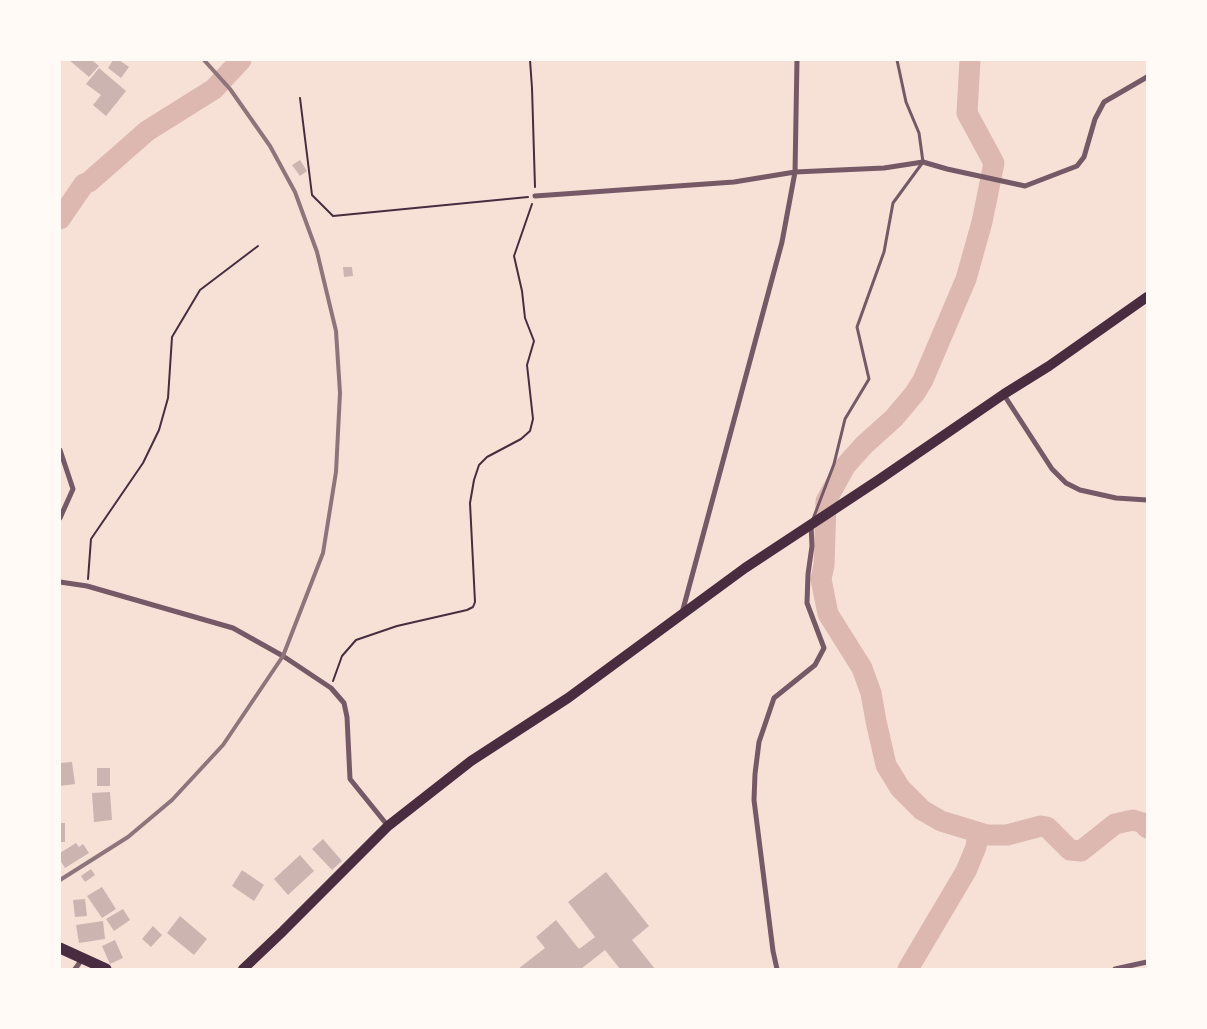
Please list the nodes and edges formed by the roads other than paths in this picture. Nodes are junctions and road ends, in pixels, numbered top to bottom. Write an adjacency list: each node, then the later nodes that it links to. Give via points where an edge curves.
1 (797, 60): 5 (street)
2 (897, 60): 4 (lane, via 906,102 919,133)
3 (1147, 77): 4 (street, via 1104,102 1094,120 1084,157 1077,166 1025,186)
4 (923, 162): 5 (street, via 884,168); 12 (lane, via 893,202 884,252 857,327 869,379 845,419)
5 (795, 172): 6 (street, via 734,182); 14 (street, via 782,242)
6 (535, 196)
7 (1147, 297): 8 (main road)
8 (1004, 394): 10 (street, via 1052,469 1066,482 1080,490 1116,498); 12 (main road)
9 (60, 450): 11 (street, via 73,489)
10 (1147, 500)
11 (60, 518)
12 (815, 522): 14 (main road, via 745,568); 22 (street, via 807,603 824,648 815,665 774,698 759,742 755,774 755,809 772,951)
13 (60, 582): 15 (street, via 87,586 233,628 331,688 344,703 347,717 350,779)
14 (681, 616): 15 (main road, via 568,698 471,762)
15 (388, 826): 21 (main road)
16 (60, 948): 17 (highway)
17 (84, 958): 19 (street); 20 (highway)
18 (1147, 962): 23 (street)
19 (75, 969)
20 (106, 969)
21 (243, 969)
22 (777, 969)
23 (1115, 969)

